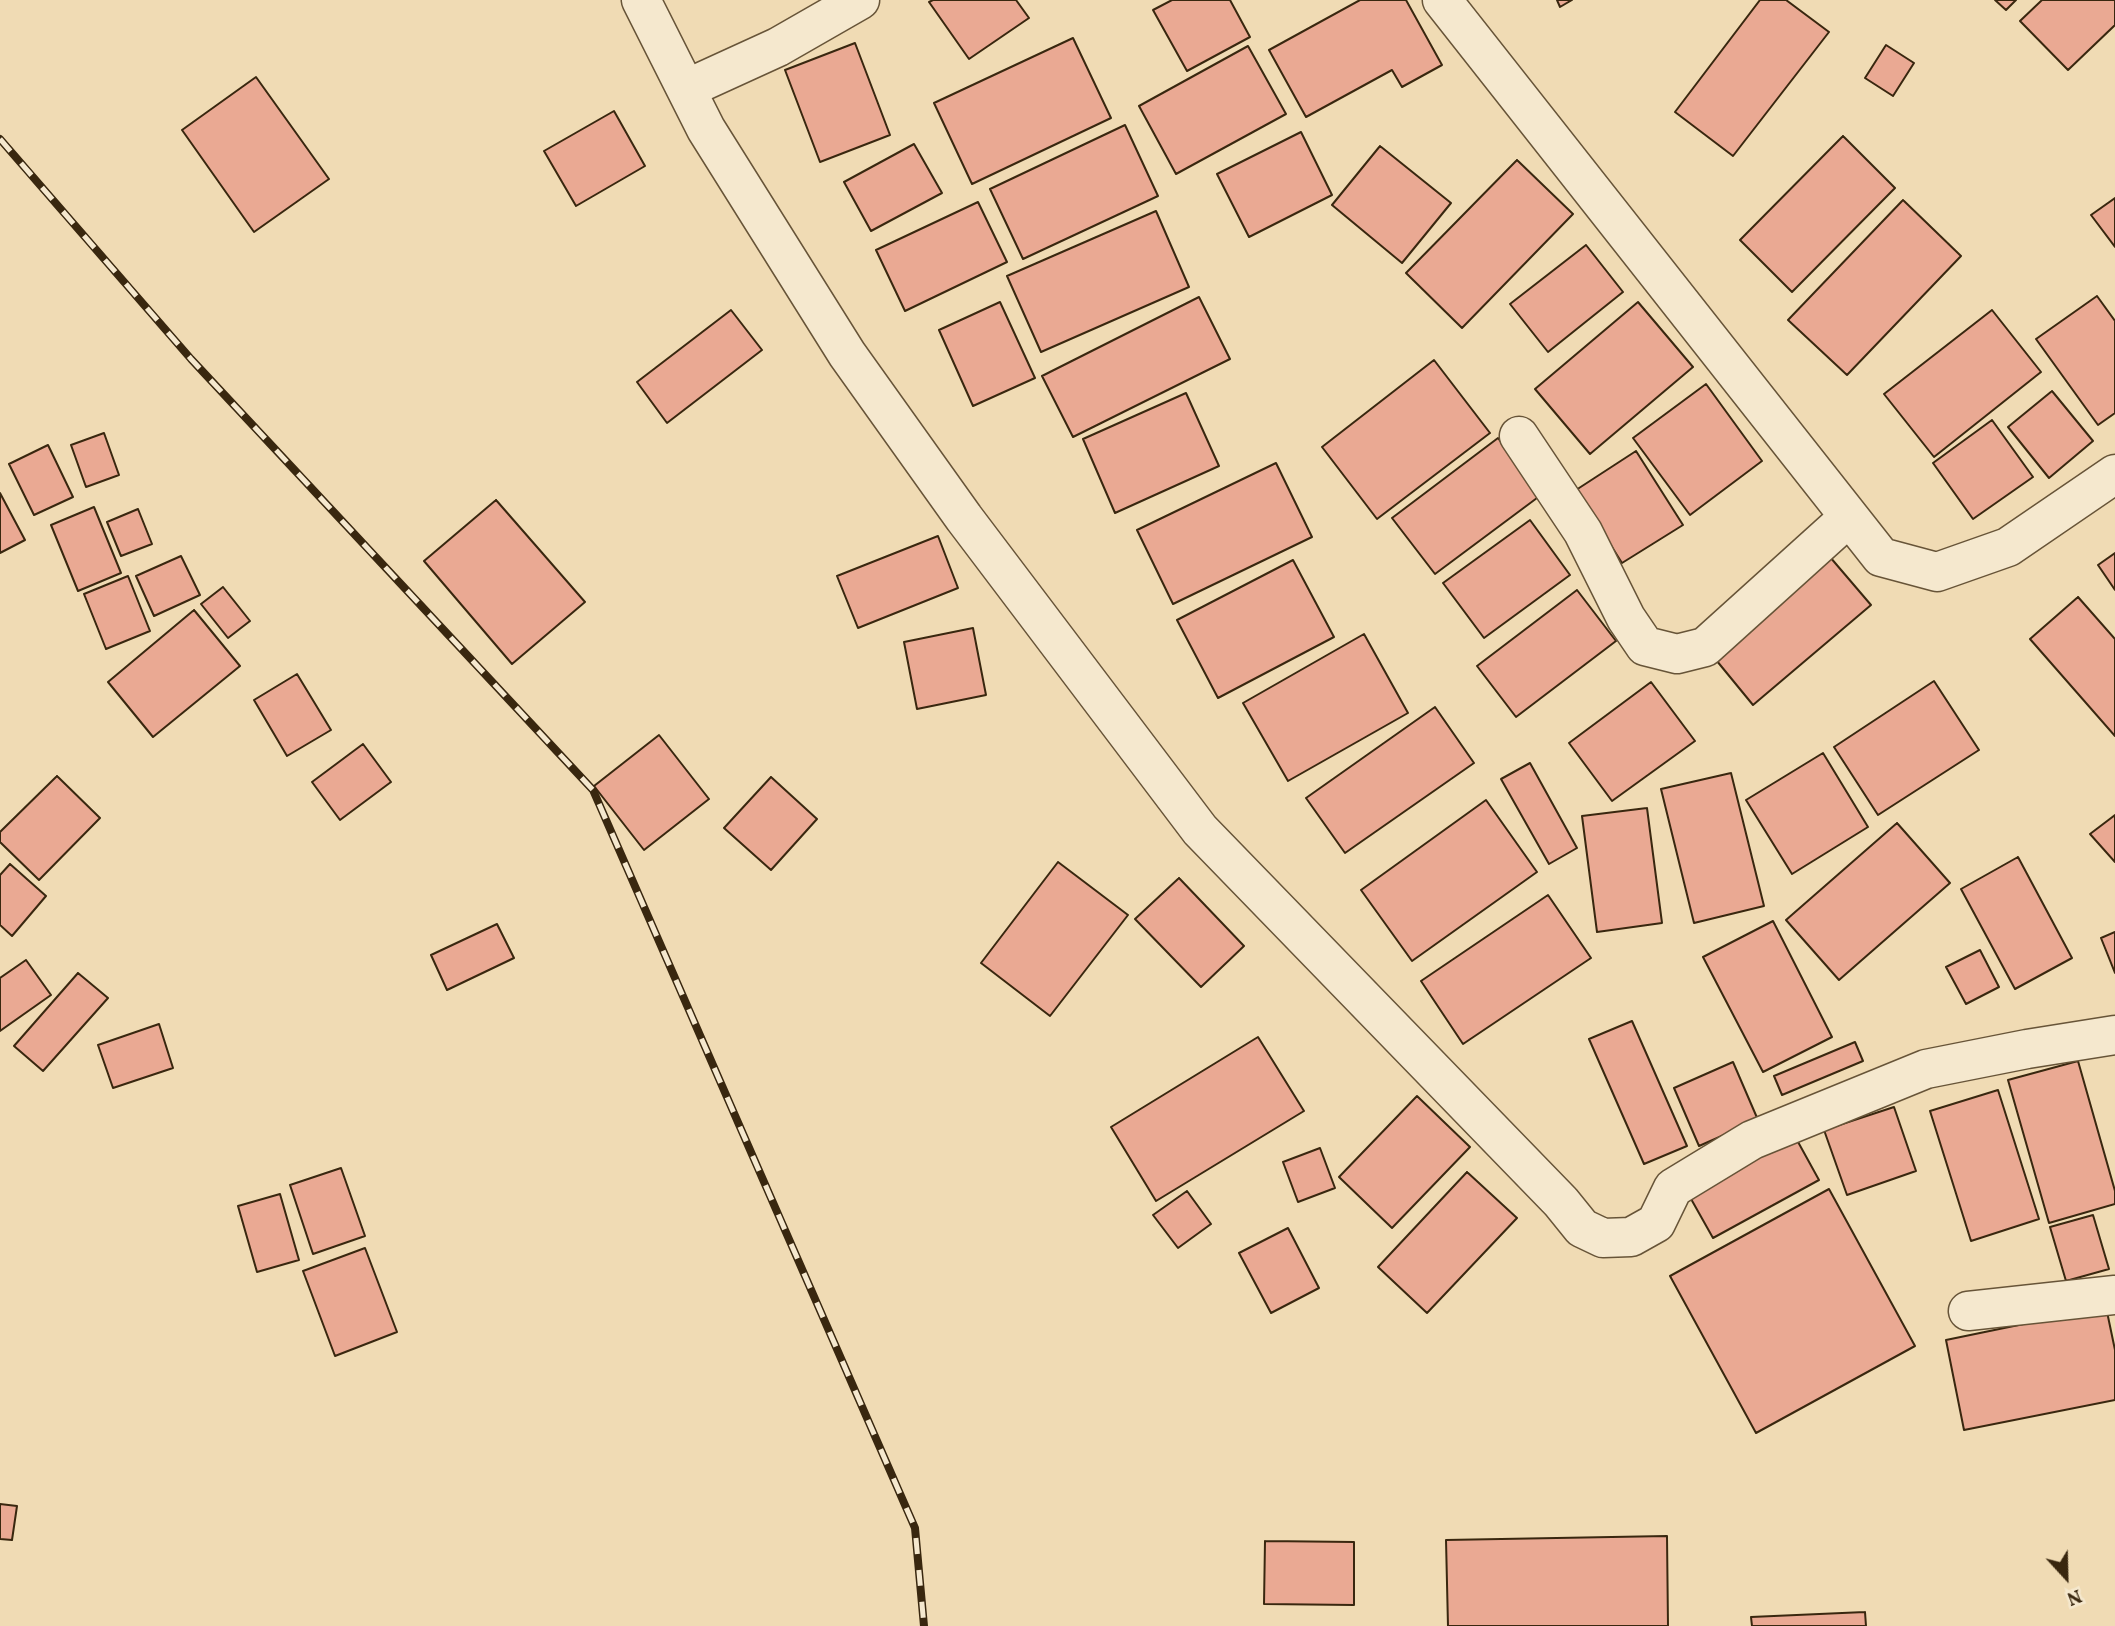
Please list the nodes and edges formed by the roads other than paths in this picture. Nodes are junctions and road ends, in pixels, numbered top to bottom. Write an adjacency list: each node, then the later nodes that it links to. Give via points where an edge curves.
1 (641, 0): 4 (street)
2 (860, 0): 4 (street, via 778,47)
3 (1441, 0): 7 (street)
4 (686, 89): 8 (street, via 706,129 847,354 964,518 1200,830 1582,1228 1603,1238 1631,1237 1656,1223 1673,1188 1752,1140 1926,1069)
5 (1519, 436): 7 (street, via 1583,532 1626,618 1645,646 1655,649 1676,654 1705,647)
6 (2115, 474): 7 (street, via 2008,547 1937,572 1881,557)
7 (1849, 517)
8 (2115, 1035)
9 (2115, 1295): 10 (street)
10 (1968, 1311)

